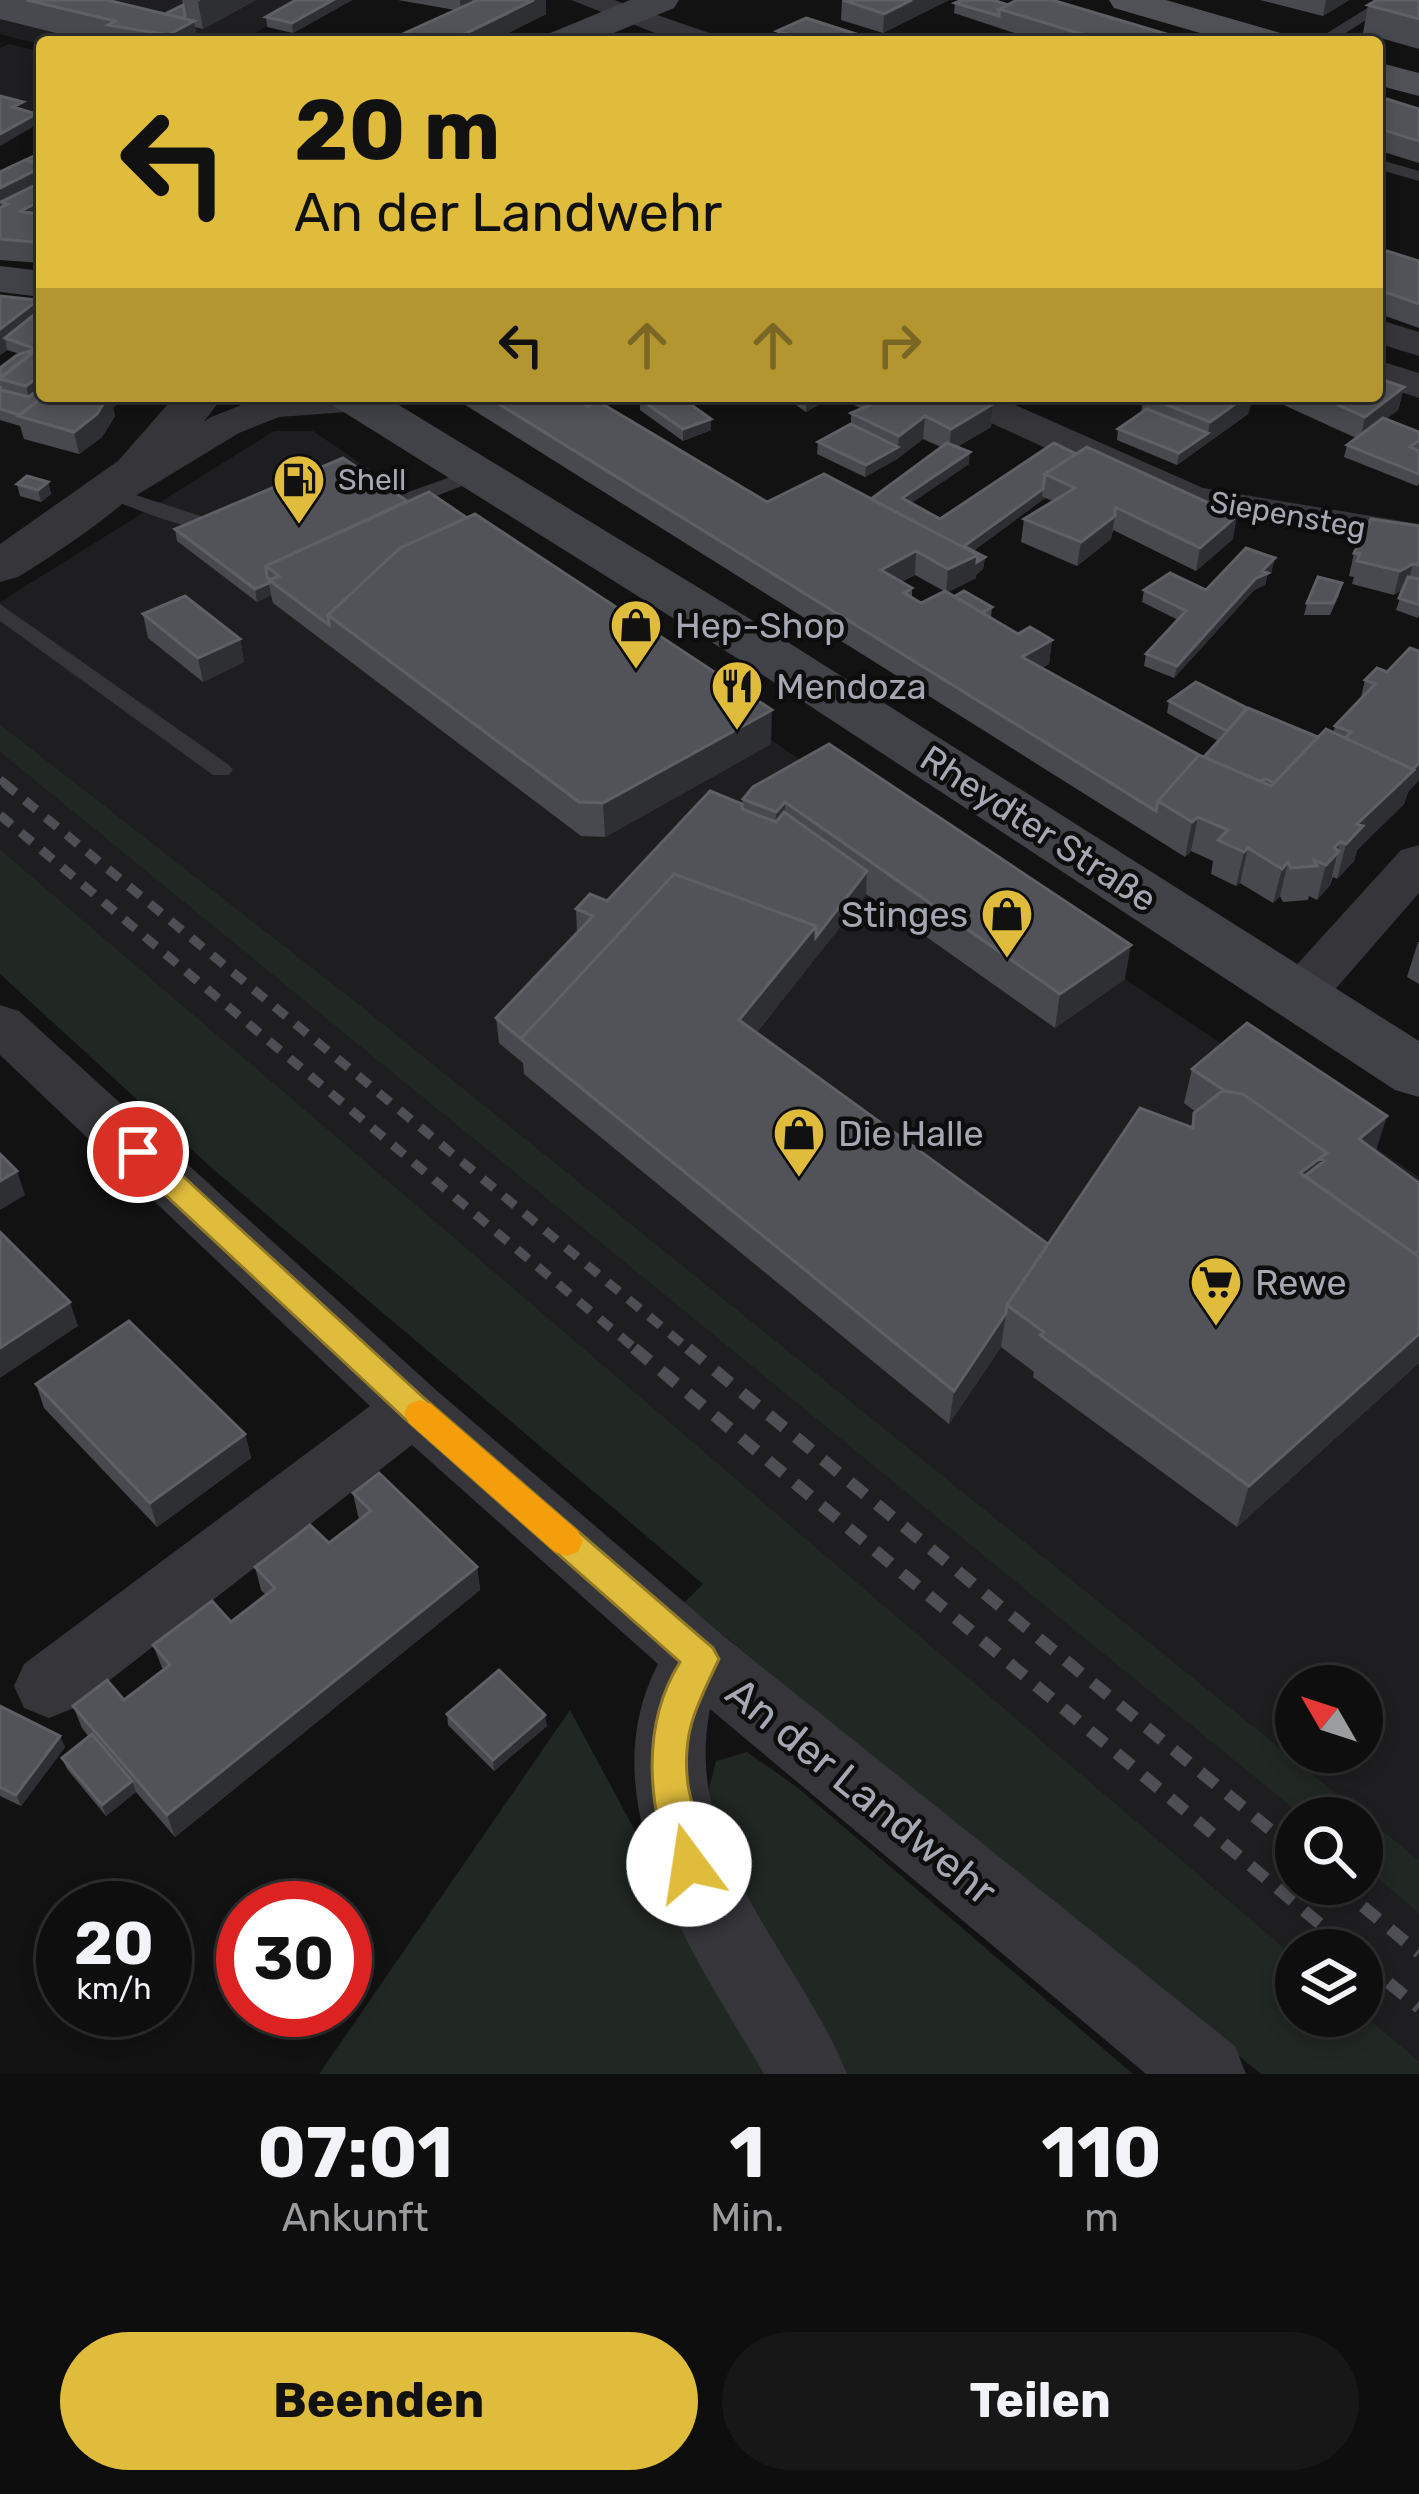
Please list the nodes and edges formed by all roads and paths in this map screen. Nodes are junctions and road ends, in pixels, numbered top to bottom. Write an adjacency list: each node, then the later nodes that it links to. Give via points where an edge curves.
1 (586, 0): 4 (street)
2 (1390, 0): 9 (lane)
3 (1109, 3): 7 (main road); 8 (main road)
4 (646, 7): 5 (main road); 6 (street)
5 (576, 36)
6 (697, 36)
7 (1198, 36)
8 (1246, 36)
9 (1332, 36)
10 (1383, 75): 11 (main road)
11 (1419, 85)
12 (1383, 91): 13 (main road)
13 (1419, 102)
14 (1383, 166): 15 (lane)
15 (1419, 176)
16 (0, 279): 17 (main road)
17 (36, 283)
18 (1383, 332): 19 (street)
19 (1419, 345)
20 (1383, 373): 21 (street)
21 (1419, 386)
22 (195, 402): 27 (street, via 176,432)
23 (320, 402): 27 (street, via 273,406 225,424)
24 (361, 402): 26 (main road, Rheydter Straße)
25 (977, 402): 30 (street, Siepensteg, via 1193,500)
26 (473, 475): 28 (lane, via 396,505); 35 (main road, Rheydter Straße)
27 (111, 493): 29 (lane, via 212,526); 31 (street)
28 (350, 510)
29 (258, 521)
30 (1419, 537)
31 (0, 566)
32 (0, 611): 33 (lane)
33 (221, 770)
34 (1419, 861): 35 (street)
35 (1300, 995): 37 (main road, Rheydter Straße)
36 (0, 1024): 38 (street, An der Landwehr)
37 (1419, 1073)
38 (414, 1408): 39 (street, An der Landwehr); 40 (street)
39 (701, 1659): 41 (street, via 676,1700 671,1741 669,1784 689,1864); 42 (street, An der Landwehr)
40 (49, 1686)
41 (808, 2074)
42 (1207, 2074)

